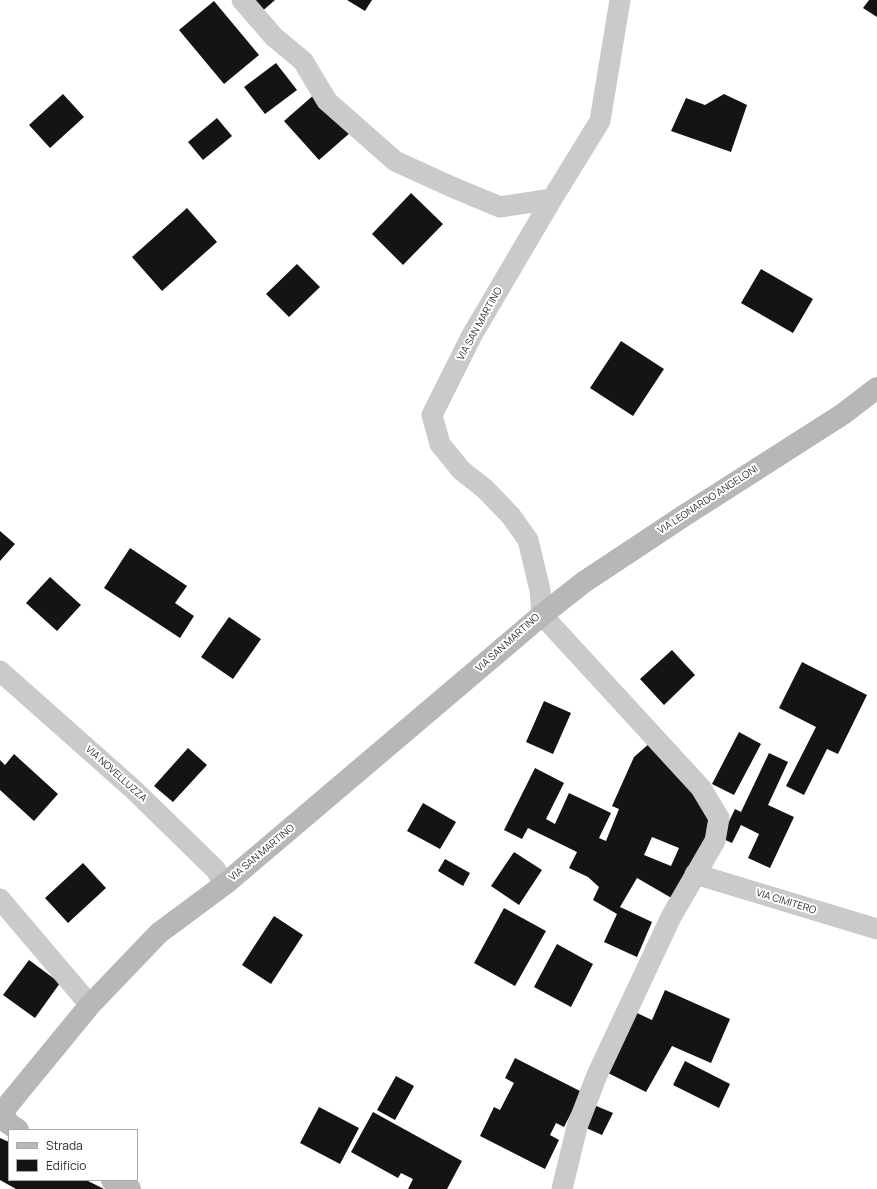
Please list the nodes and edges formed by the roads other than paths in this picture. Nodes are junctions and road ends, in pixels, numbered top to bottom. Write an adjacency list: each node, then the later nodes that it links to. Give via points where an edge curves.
1 (242, 0): 3 (street, via 274,37 303,61 327,100 395,161 500,207)
2 (620, 0): 3 (street, VIA SAN MARTINO, via 600,121)
3 (552, 199): 5 (street, VIA SAN MARTINO, via 472,335 432,415 440,444 462,470 511,516 528,540 540,590)
4 (877, 388): 5 (street, VIA LEONARDO ANGELONI, via 843,414 584,582)
5 (542, 615): 7 (street, via 701,788 716,812 719,818 715,841); 8 (street, VIA SAN MARTINO)
6 (0, 671): 8 (street, VIA NOVELLUZZA, via 133,789 215,869)
7 (695, 874): 10 (street, VIA CIMITERO); 16 (street, via 671,917 597,1074 577,1127)
8 (225, 884): 11 (street, VIA SAN MARTINO, via 159,933)
9 (0, 899): 11 (street)
10 (877, 929)
11 (90, 1004): 12 (street, VIA SAN MARTINO)
12 (2, 1112): 13 (street, via 8,1123)
13 (17, 1129)
14 (114, 1181): 15 (street)
15 (130, 1189)
16 (562, 1189)

